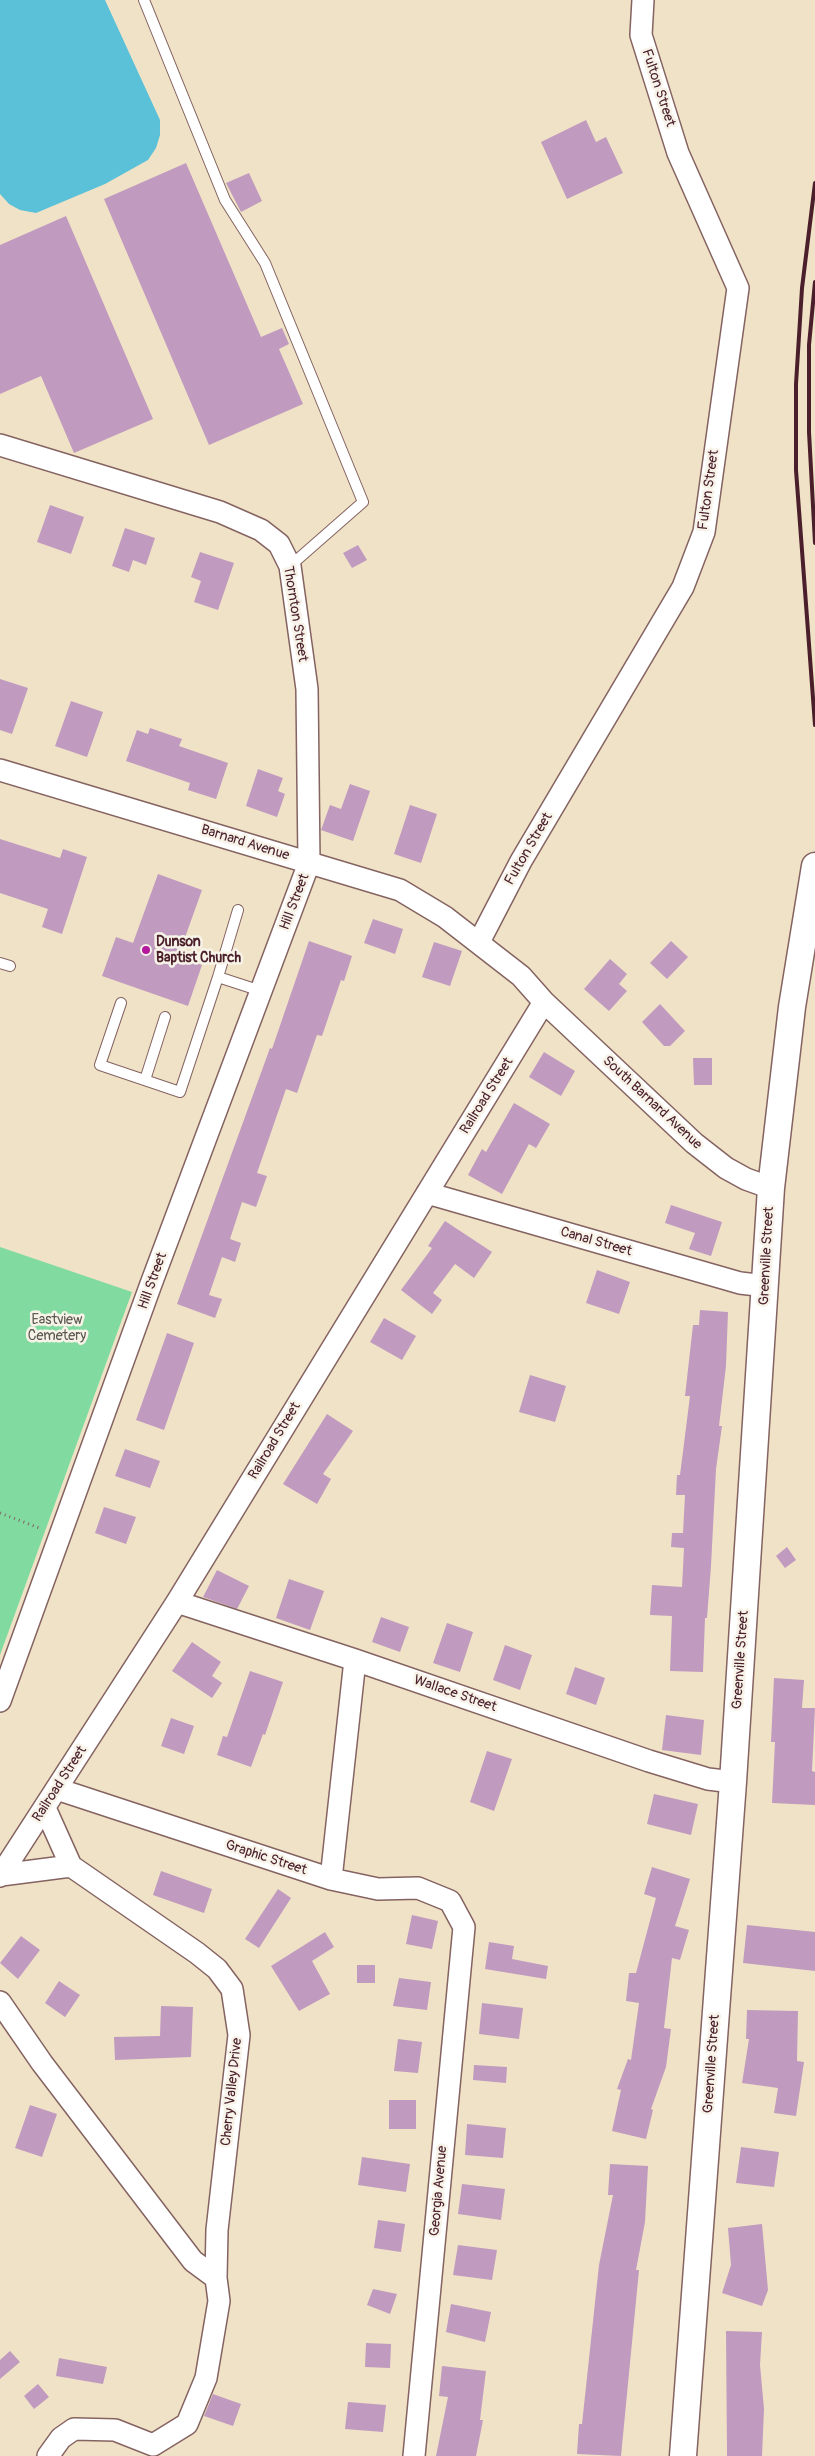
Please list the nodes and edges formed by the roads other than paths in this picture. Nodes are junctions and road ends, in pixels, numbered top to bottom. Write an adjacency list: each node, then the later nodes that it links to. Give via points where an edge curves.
1 (144, 0): 4 (lane, via 225,200 265,264 363,502)
2 (643, 0): 9 (street, Fulton Street, via 641,35 678,153 738,288 704,532 683,587 521,860)
3 (0, 445): 4 (street, Thornton Street, via 220,512 261,530 279,544)
4 (290, 566): 6 (street, Thornton Street, via 307,689)
5 (0, 770): 6 (street, Barnard Avenue)
6 (309, 863): 9 (street, Barnard Avenue, via 400,890); 11 (street, Hill Street)
7 (815, 866): 16 (street, Greenville Street, via 792,1007)
8 (238, 910): 10 (lane)
9 (479, 942): 12 (street, Barnard Avenue, via 521,976)
10 (218, 977): 11 (lane); 15 (lane, via 180,1092)
11 (261, 991): 21 (street, Hill Street)
12 (544, 1002): 16 (street, South Barnard Avenue, via 694,1143 726,1168); 17 (street, Railroad Street)
13 (121, 1003): 15 (lane, via 100,1065)
14 (165, 1017): 15 (lane)
15 (145, 1080)
16 (771, 1188): 18 (street, Greenville Street)
17 (427, 1193): 18 (street, Canal Street, via 740,1283); 19 (street, Railroad Street)
18 (766, 1286): 22 (street, Greenville Street)
19 (178, 1602): 20 (street, Wallace Street); 23 (street, Railroad Street)
20 (355, 1660): 22 (street, Wallace Street, via 649,1761 708,1779); 27 (street)
21 (0, 1700)
22 (733, 1782): 34 (street, Greenville Street)
23 (57, 1789): 24 (street, Railroad Street); 27 (street, Graphic Street)
24 (44, 1808): 25 (street); 26 (street, Railroad Street)
25 (71, 1866): 26 (street); 30 (street, Cherry Valley Drive, via 217,1969 232,1989 239,2035 217,2230)
26 (0, 1876)
27 (331, 1879): 28 (street, Graphic Street, via 378,1889 418,1888 450,1901)
28 (464, 1927): 33 (street, Georgia Avenue)
29 (0, 2002): 30 (street, via 193,2261)
30 (216, 2278): 31 (street, Cherry Valley Drive, via 219,2301 206,2378 187,2424)
31 (153, 2451): 32 (street, Cherry Valley Drive, via 115,2430 74,2429 61,2438)
32 (48, 2456)
33 (414, 2456)
34 (683, 2456)

